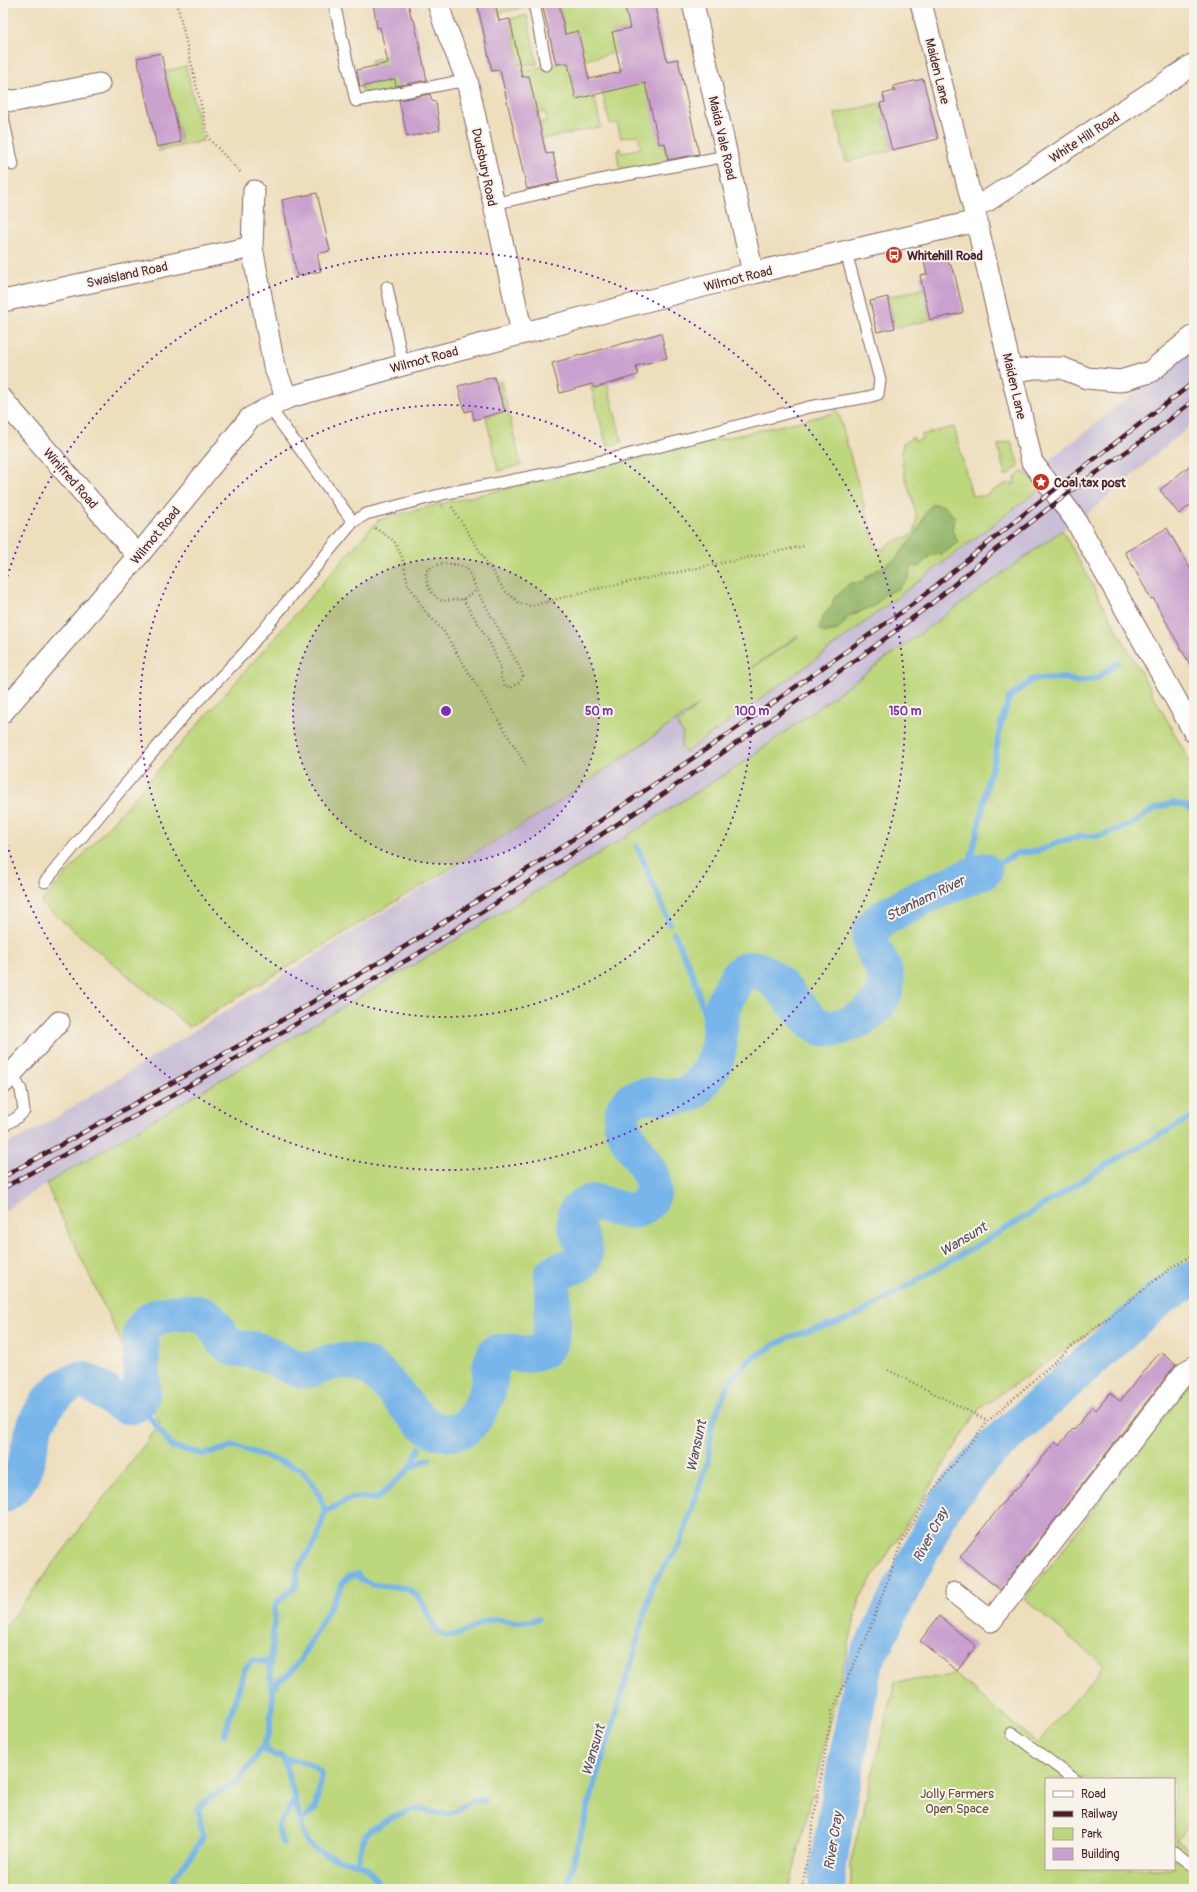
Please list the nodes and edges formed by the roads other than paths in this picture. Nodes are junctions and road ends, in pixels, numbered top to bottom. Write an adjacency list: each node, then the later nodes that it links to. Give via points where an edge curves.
1 (334, 3): 8 (lane, via 356,101)
2 (438, 3): 8 (street, Dudsbury Road)
3 (534, 3): 7 (lane)
4 (693, 3): 12 (street, Maida Vale Road)
5 (921, 3): 16 (street, Maiden Lane)
6 (1194, 64): 16 (street, White Hill Road, via 987,201)
7 (546, 65)
8 (467, 80): 15 (street, Dudsbury Road)
9 (99, 84): 10 (street, via 15,101)
10 (3, 100)
11 (3, 118): 13 (lane)
12 (728, 156): 15 (lane, via 604,179); 19 (street, Maida Vale Road)
13 (13, 165)
14 (254, 191): 17 (street)
15 (493, 204): 22 (street, Dudsbury Road)
16 (975, 214): 18 (street, Wilmot Road); 25 (street, Maiden Lane)
17 (252, 247): 21 (street, Swaisland Road); 27 (street, via 274,366)
18 (846, 252): 19 (street, Wilmot Road); 28 (lane, via 880,380 878,394 802,409 616,458 447,493 366,514)
19 (753, 273): 22 (street, Wilmot Road)
20 (387, 287): 24 (lane)
21 (3, 301)
22 (522, 333): 24 (street, Wilmot Road)
23 (1194, 336): 25 (street, via 1150,372 1120,381 1088,378 1062,368 1035,368)
24 (403, 365): 27 (street, Wilmot Road)
25 (1011, 372): 31 (street, Maiden Lane, via 1032,462 1075,519)
26 (3, 400): 29 (street, Winifred Road)
27 (278, 403): 28 (lane); 29 (street, Wilmot Road, via 250,418)
28 (353, 522): 32 (lane, via 246,651 180,719)
29 (138, 556): 30 (street, Wilmot Road)
30 (3, 712)
31 (1194, 732)
32 (45, 882)
33 (59, 1022): 34 (street)
34 (7, 1079): 35 (lane, via 21,1090 24,1110)
35 (3, 1126)
36 (1194, 1367): 37 (street, via 1185,1372 991,1621)
37 (955, 1593)
38 (1012, 1733): 39 (lane)
39 (1073, 1778)
40 (1175, 1853): 41 (lane)
41 (1194, 1867)

